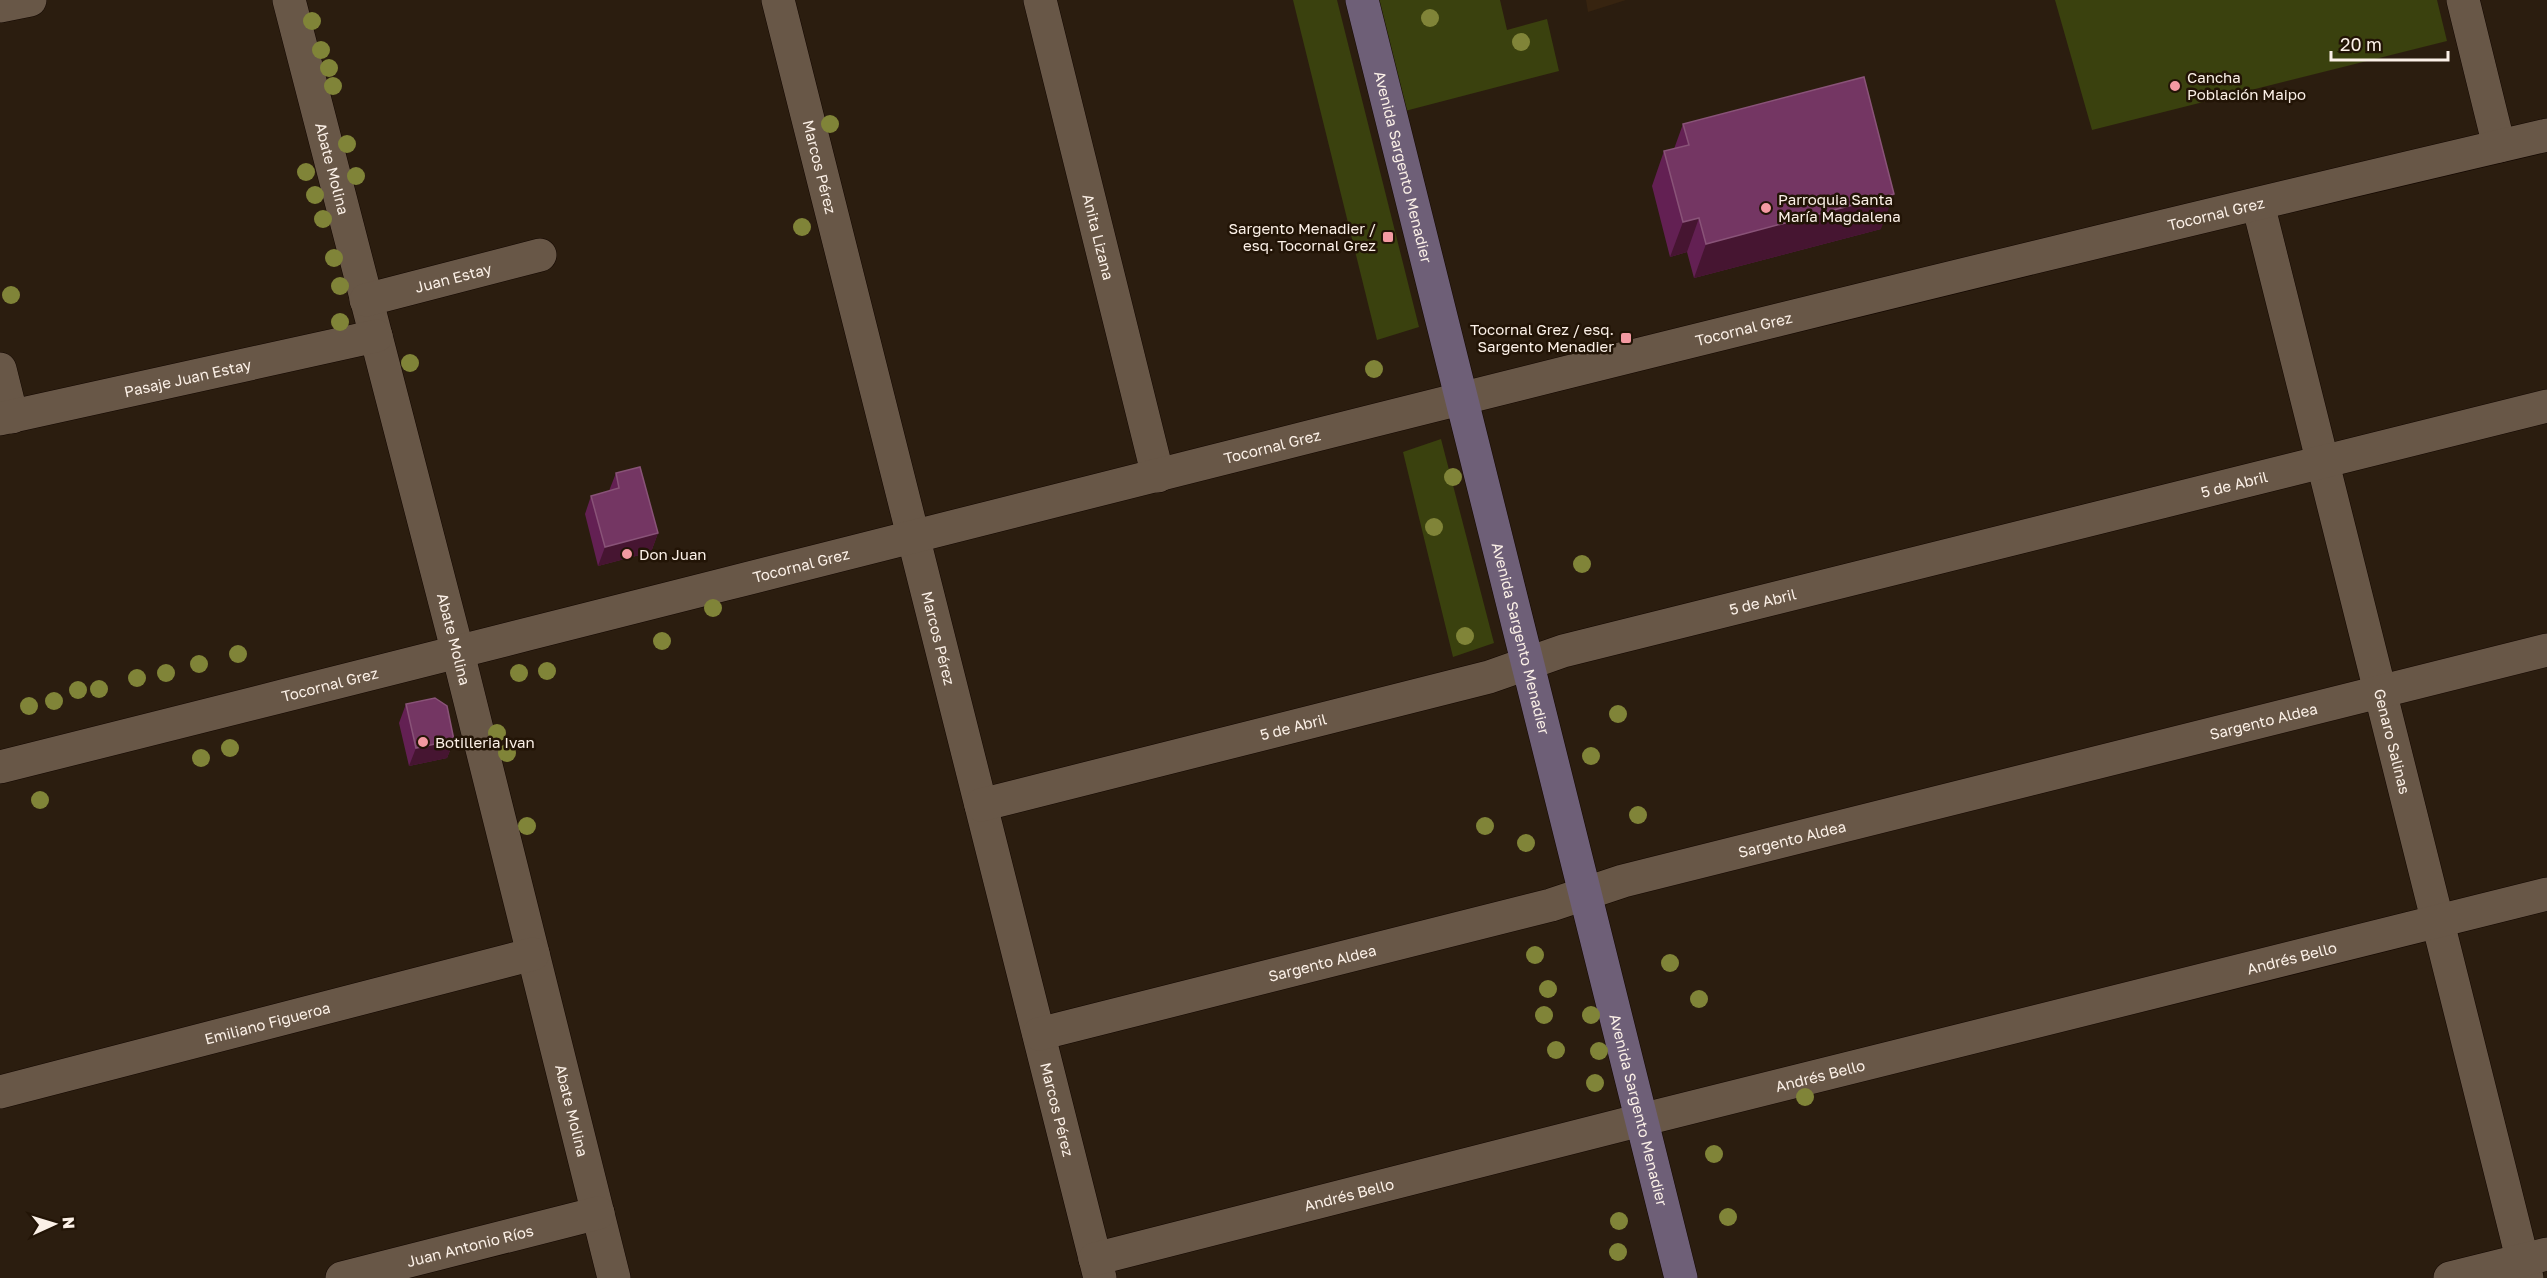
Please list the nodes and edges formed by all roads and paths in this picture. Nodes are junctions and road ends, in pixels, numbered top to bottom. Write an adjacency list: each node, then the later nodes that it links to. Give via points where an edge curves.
1 (30, 0): 7 (street)
2 (290, 0): 12 (street, Abate Molina)
3 (778, 0): 20 (street, Marcos Pérez)
4 (1040, 0): 19 (street, Anita Lizana)
5 (1362, 0): 15 (main road, Avenida Sargento Menadier)
6 (2463, 0): 9 (street)
7 (0, 6)
8 (2547, 135): 9 (street, Tocornal Grez)
9 (2499, 146): 10 (street, Tocornal Grez)
10 (2258, 204): 15 (street, Tocornal Grez); 18 (street, Genaro Salinas)
11 (540, 255): 12 (street, Juan Estay)
12 (366, 300): 13 (street, Abate Molina)
13 (376, 336): 17 (street, Pasaje Juan Estay); 22 (street, Abate Molina)
14 (0, 369): 17 (street)
15 (1462, 398): 19 (street, Tocornal Grez); 23 (main road, Avenida Sargento Menadier)
16 (2547, 406): 18 (street, 5 de Abril)
17 (6, 418)
18 (2323, 462): 23 (street, 5 de Abril); 24 (street, Genaro Salinas)
19 (1158, 476): 20 (street, Tocornal Grez)
20 (913, 538): 22 (street, Tocornal Grez); 26 (street, Marcos Pérez)
21 (2547, 650): 24 (street, Sargento Aldea)
22 (458, 653): 25 (street, Tocornal Grez); 30 (street, Abate Molina)
23 (1527, 663): 26 (street, 5 de Abril, via 1489,677); 27 (main road, Avenida Sargento Menadier)
24 (2380, 692): 27 (street, Sargento Aldea); 29 (street, Genaro Salinas)
25 (0, 768)
26 (981, 806): 31 (street, Marcos Pérez)
27 (1585, 893): 31 (street, Sargento Aldea, via 1551,905); 33 (main road, Avenida Sargento Menadier)
28 (2547, 894): 29 (street, Andrés Bello)
29 (2437, 922): 33 (street, Andrés Bello); 35 (street, Genaro Salinas)
30 (533, 954): 32 (street, Emiliano Figueroa); 34 (street, Abate Molina)
31 (1039, 1034): 36 (street, Marcos Pérez)
32 (0, 1092)
33 (1641, 1120): 36 (street, Andrés Bello); 39 (main road, Avenida Sargento Menadier)
34 (598, 1213): 37 (street, Juan Antonio Ríos); 38 (street, Abate Molina)
35 (2532, 1264): 40 (street)
36 (1097, 1269)
37 (342, 1278)
38 (614, 1278)
39 (1681, 1278)
40 (2450, 1278)

